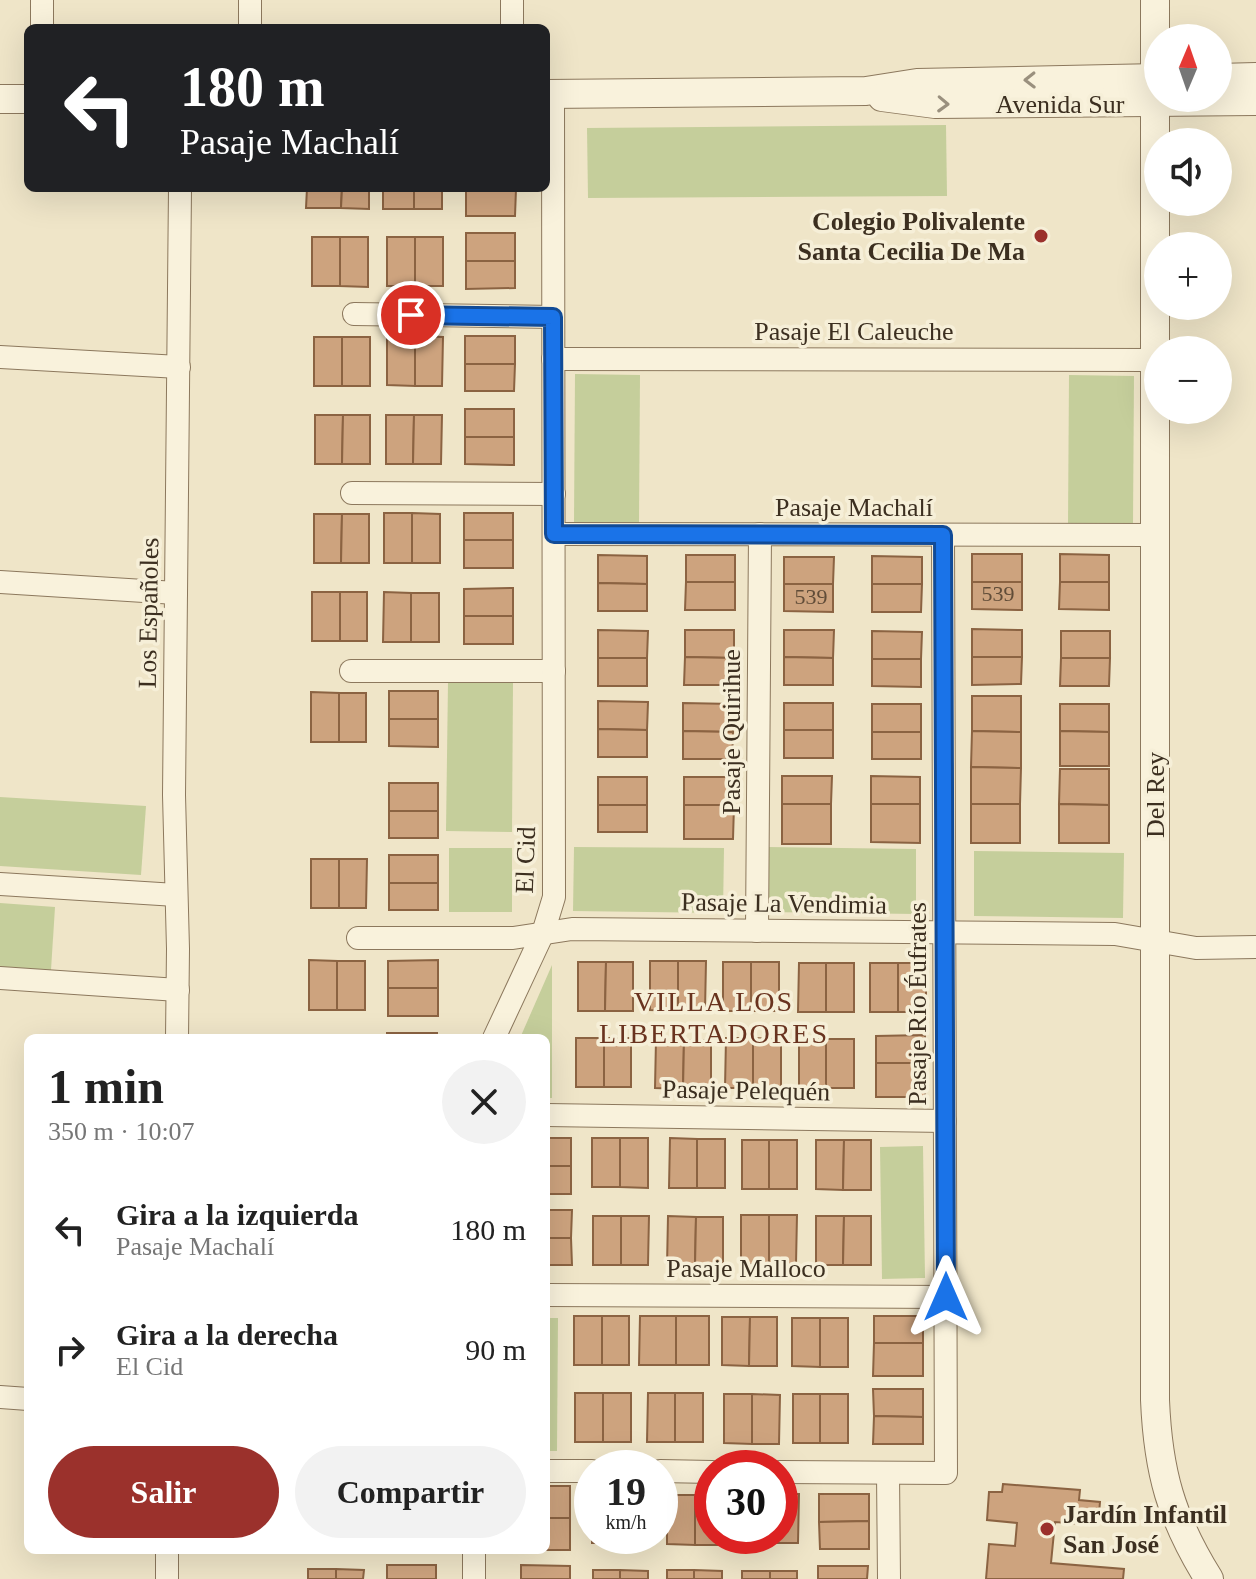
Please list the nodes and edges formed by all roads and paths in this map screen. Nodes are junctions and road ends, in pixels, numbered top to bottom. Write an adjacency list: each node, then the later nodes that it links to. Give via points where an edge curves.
1 (42, 0): 5 (street)
2 (250, 0): 6 (street)
3 (512, 0): 7 (street)
4 (1155, 0): 8 (street, Del Rey)
5 (42, 24)
6 (250, 24)
7 (512, 24)
8 (1155, 24)
9 (1256, 77): 10 (street)
10 (1232, 78)
11 (1144, 86): 12 (street, Avenida Sur, via 917,83 866,91)
12 (550, 94)
13 (1232, 97): 16 (street, Avenida Sur)
14 (0, 99): 15 (street)
15 (24, 99)
16 (1256, 101)
17 (1155, 112): 22 (street, Del Rey)
18 (550, 150): 21 (street, El Cid)
19 (180, 192): 26 (street, Los Españoles)
20 (354, 314): 21 (street)
21 (553, 317): 24 (street, El Cid)
22 (1154, 336)
23 (0, 357): 26 (street)
24 (553, 359): 25 (street, Pasaje El Caleuche); 29 (street, El Cid)
25 (1144, 360)
26 (179, 367): 35 (street, Los Españoles)
27 (1154, 424): 33 (street, Del Rey)
28 (352, 493): 29 (street)
29 (554, 494): 30 (street, El Cid)
30 (554, 534): 31 (street, Pasaje Machalí); 37 (street, El Cid)
31 (760, 534): 32 (street, Pasaje Machalí); 40 (street, Pasaje Quirihue)
32 (943, 535): 33 (street, Pasaje Machalí); 42 (street, Pasaje Río Éufrates)
33 (1155, 535): 44 (street, Del Rey)
34 (0, 582): 35 (street)
35 (176, 593): 39 (street, Los Españoles)
36 (351, 671): 37 (street)
37 (554, 671): 41 (street, El Cid, via 554,889)
38 (0, 884): 39 (street)
39 (176, 895): 47 (street, Los Españoles)
40 (757, 931): 41 (street, Pasaje La Vendimia); 42 (street, Pasaje La Vendimia)
41 (543, 933): 43 (street, Pasaje La Vendimia, via 513,938); 49 (street, El Cid)
42 (944, 933): 44 (street, Pasaje La Vendimia, via 1115,934); 51 (street, Pasaje Río Éufrates)
43 (358, 938)
44 (1155, 941): 45 (street, Pasaje La Vendimia, via 1196,948); 65 (street, Del Rey, via 1156,1437 1181,1531)
45 (1256, 947)
46 (0, 978): 47 (street)
47 (178, 990): 48 (street, Los Españoles)
48 (177, 1034)
49 (496, 1034)
50 (550, 1115): 51 (street, Pasaje Pelequén)
51 (945, 1121): 53 (street, Pasaje Río Éufrates)
52 (550, 1295): 53 (street, Pasaje Malloco)
53 (946, 1297): 59 (street, Pasaje Río Éufrates, via 946,1473)
54 (0, 1397): 55 (street)
55 (24, 1399)
56 (550, 1471): 57 (street)
57 (574, 1471)
58 (798, 1472): 59 (street)
59 (888, 1473): 64 (street)
60 (167, 1554): 62 (street)
61 (474, 1554): 63 (street)
62 (167, 1579)
63 (474, 1579)
64 (889, 1579)
65 (1209, 1579)

